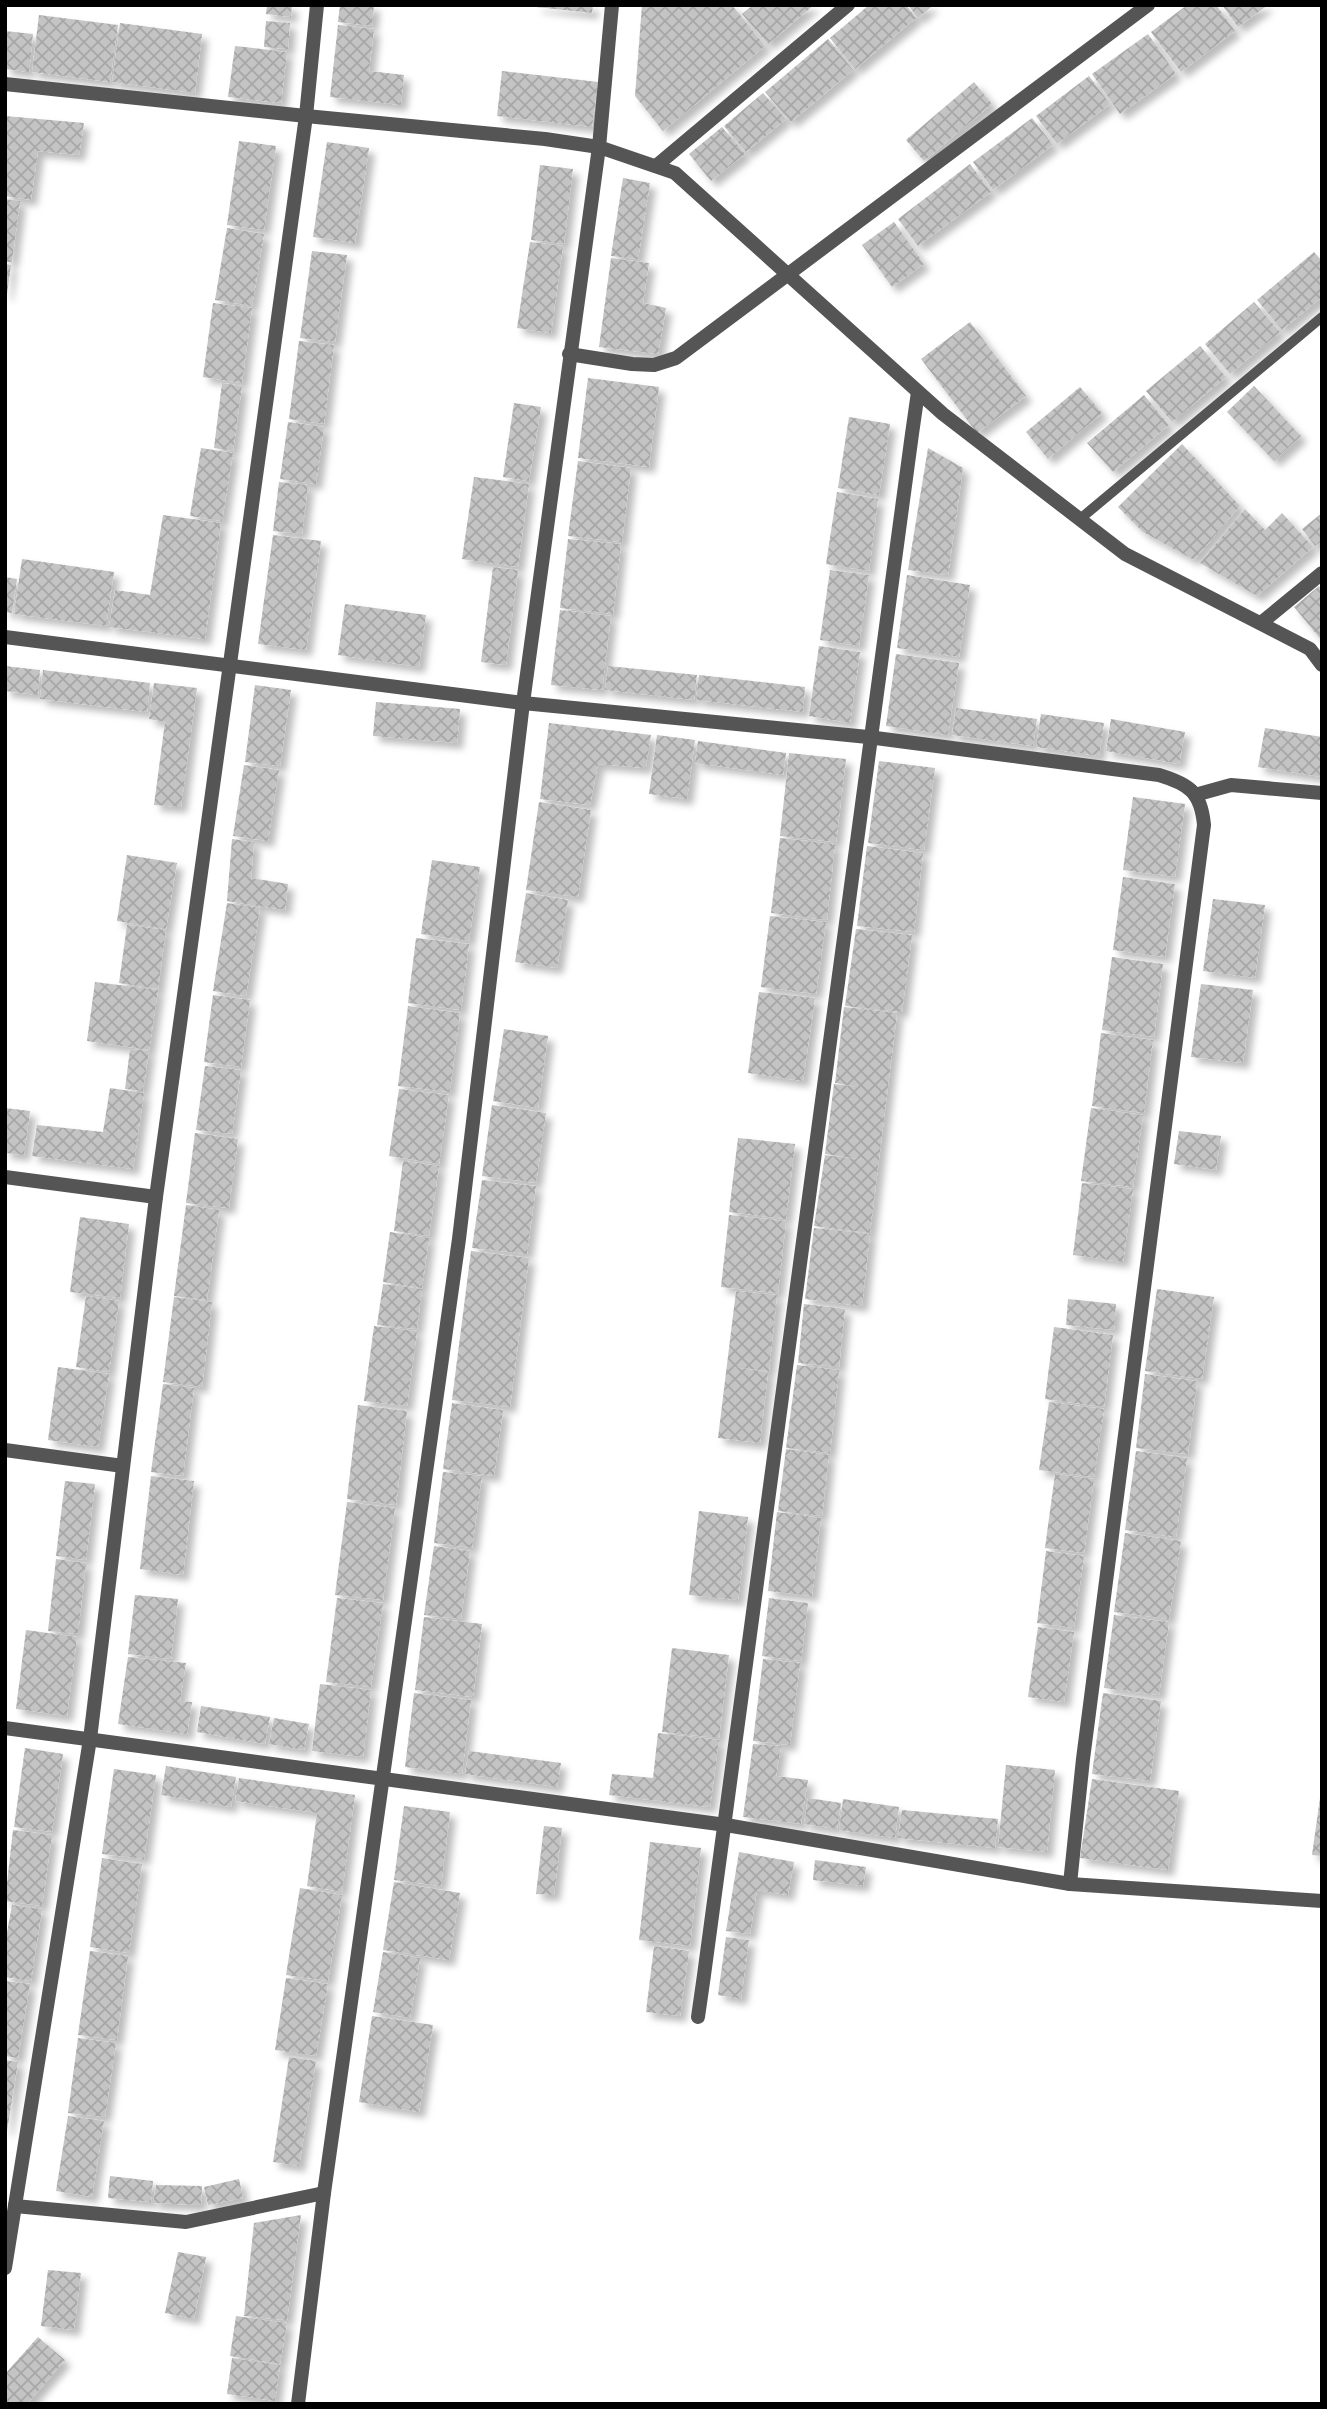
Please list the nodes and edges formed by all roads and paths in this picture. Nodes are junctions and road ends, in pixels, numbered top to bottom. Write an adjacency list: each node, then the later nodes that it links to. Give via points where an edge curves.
1 (317, 5): 6 (street)
2 (612, 5): 7 (street)
3 (848, 5): 8 (street)
4 (1148, 5): 9 (street)
5 (5, 84): 6 (street)
6 (306, 116): 7 (street); 18 (street)
7 (599, 147): 8 (street); 11 (street)
8 (656, 166): 9 (street, via 675,173)
9 (788, 275): 11 (street, via 676,358 654,365); 12 (street)
10 (1322, 317): 13 (lane)
11 (569, 354): 19 (street)
12 (918, 392): 13 (street); 20 (street)
13 (1080, 519): 15 (street, via 1125,554)
14 (1322, 573): 15 (street)
15 (1261, 623): 17 (street, via 1310,649)
16 (5, 637): 18 (street)
17 (1322, 665)
18 (232, 666): 19 (street); 24 (street)
19 (523, 703): 20 (street); 29 (street, via 457,1253)
20 (868, 737): 22 (street, via 1159,775 1183,783); 30 (street)
21 (1322, 793): 22 (street, via 1231,785)
22 (1195, 795): 31 (street, via 1204,825)
23 (5, 1177): 24 (street)
24 (156, 1197): 26 (street)
25 (5, 1450): 26 (street)
26 (123, 1466): 28 (street)
27 (5, 1728): 28 (street)
28 (90, 1739): 29 (street); 35 (street)
29 (382, 1780): 30 (street); 34 (street)
30 (726, 1825): 31 (street); 33 (street)
31 (1070, 1884): 32 (street)
32 (1322, 1901)
33 (698, 2017)
34 (324, 2193): 35 (street, via 186,2222); 37 (street)
35 (15, 2206): 36 (street)
36 (5, 2268)
37 (298, 2404)

